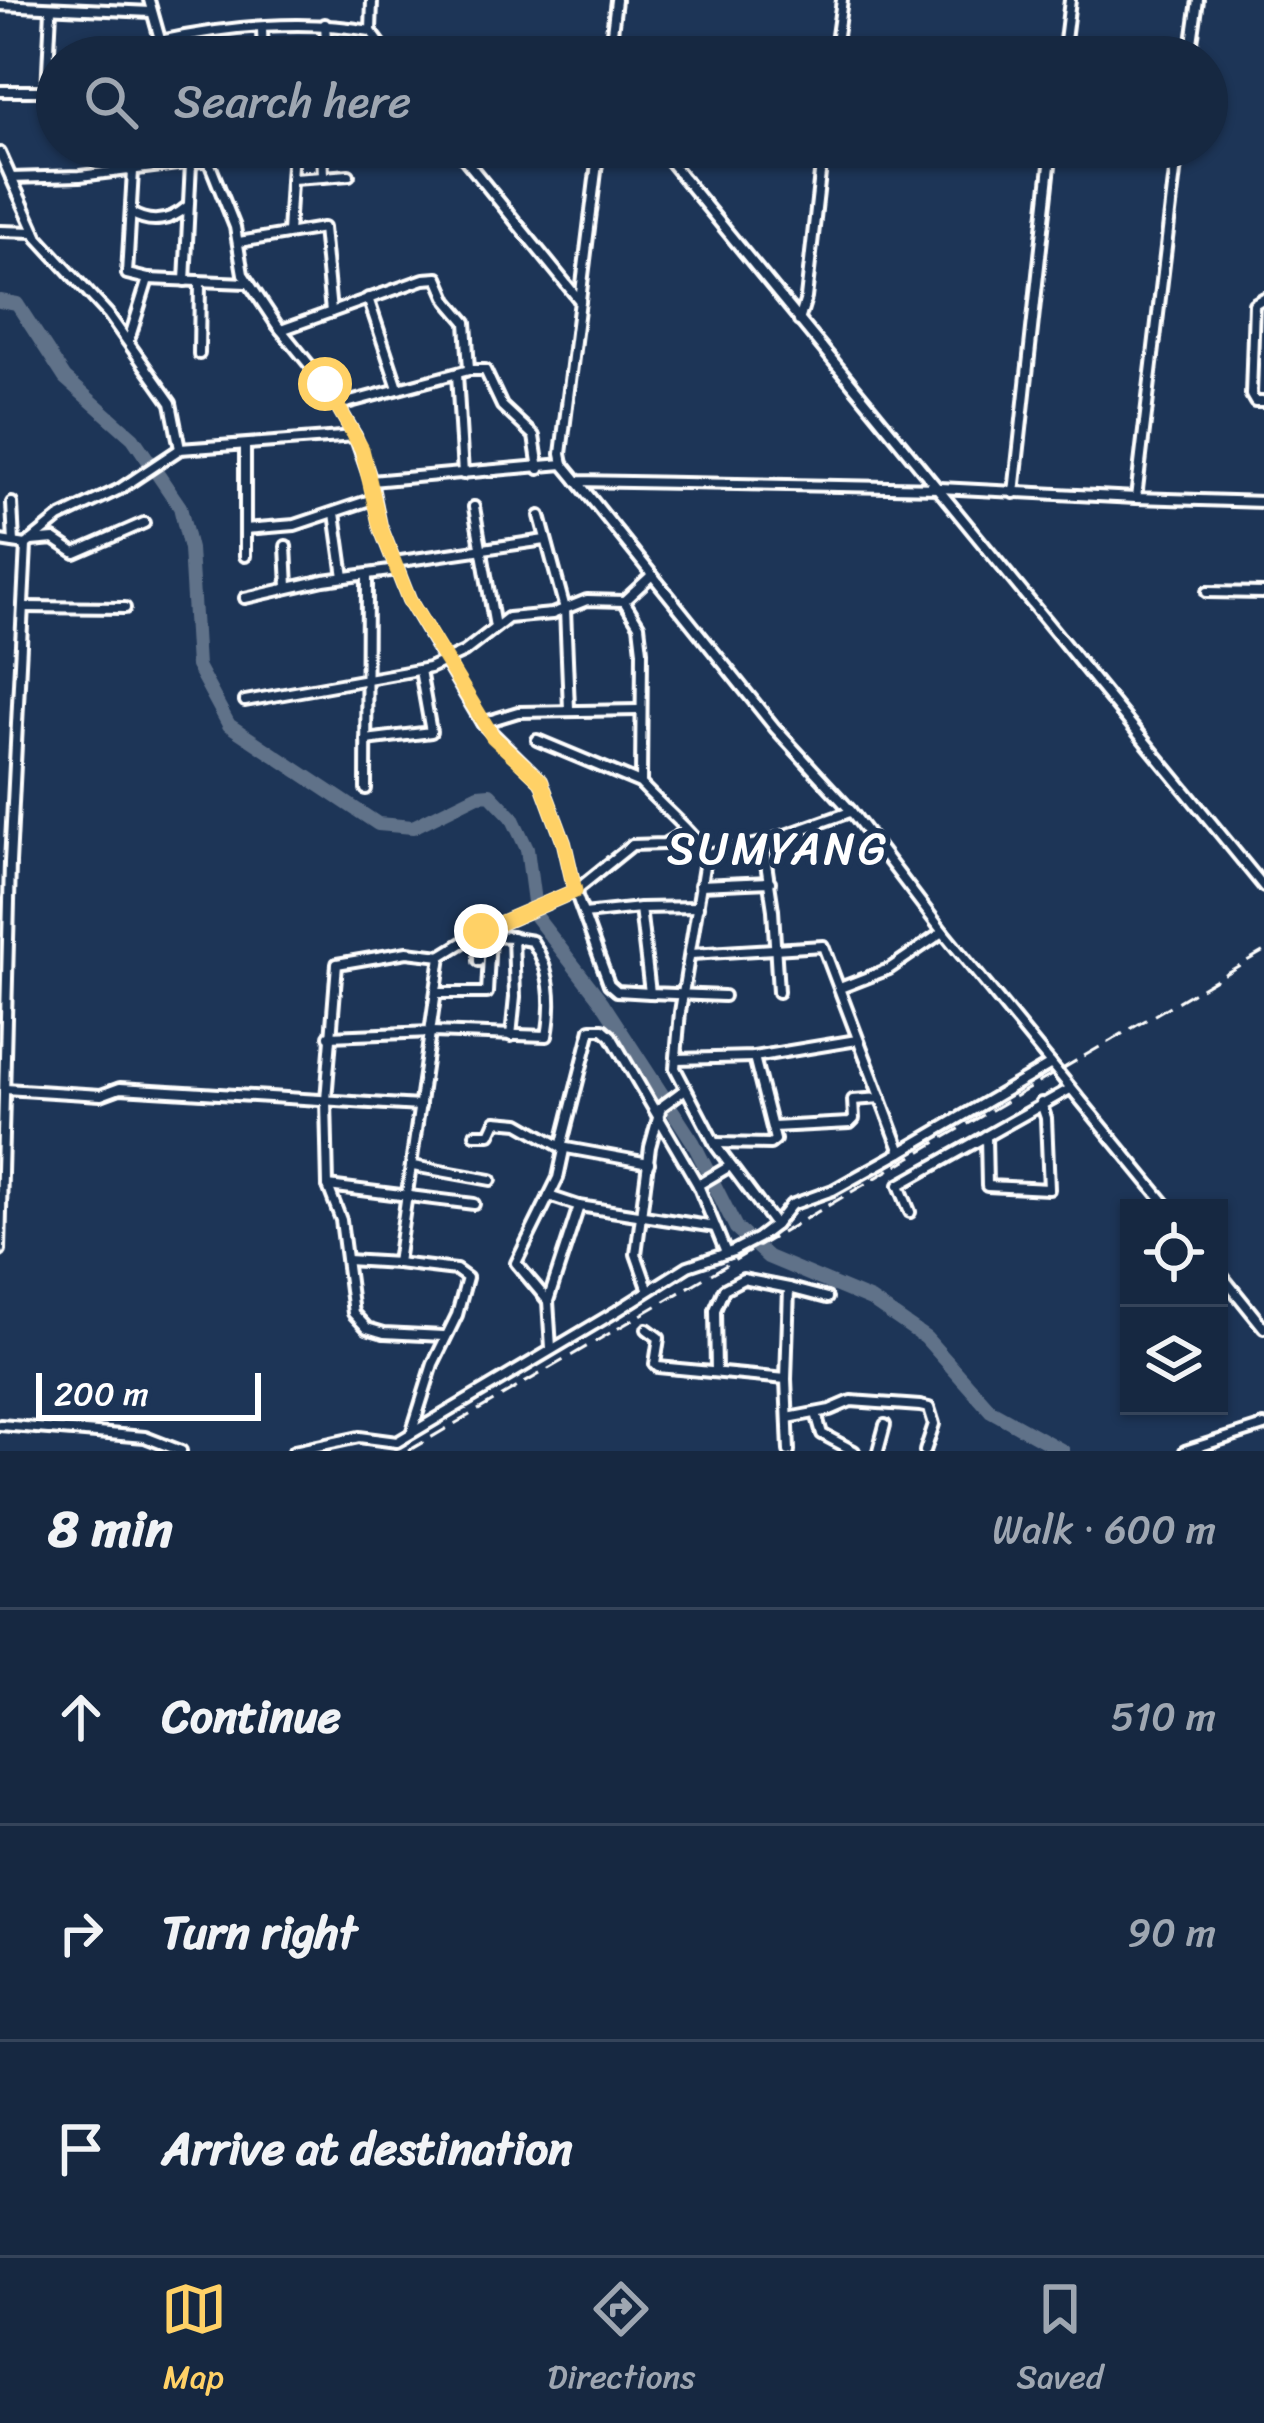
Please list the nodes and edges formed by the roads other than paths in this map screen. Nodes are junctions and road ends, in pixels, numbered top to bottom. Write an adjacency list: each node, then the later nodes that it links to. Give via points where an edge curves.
1 (149, 0): 9 (street)
2 (372, 0): 12 (street)
3 (616, 0): 19 (street)
4 (842, 0): 20 (street)
5 (1070, 0): 21 (street)
6 (1198, 0): 22 (street)
7 (0, 5): 8 (street)
8 (47, 6): 9 (street); 13 (street)
9 (151, 12): 14 (street)
10 (325, 23): 11 (street); 12 (street); 17 (street)
11 (262, 29): 15 (street); 16 (street)
12 (371, 31): 18 (street)
13 (49, 36)
14 (158, 36)
15 (186, 36)
16 (262, 36)
17 (326, 36)
18 (375, 36)
19 (612, 36)
20 (837, 36)
21 (1066, 36)
22 (1193, 36)
23 (0, 91): 24 (street)
24 (36, 91)
25 (0, 153): 38 (street)
26 (157, 168): 37 (street)
27 (191, 168): 42 (street)
28 (213, 168): 47 (street)
29 (292, 168): 41 (street)
30 (322, 168): 40 (street)
31 (472, 168): 54 (street)
32 (596, 168): 54 (street)
33 (675, 168): 56 (street)
34 (821, 168): 56 (street)
35 (1050, 168): 76 (street)
36 (1175, 168): 77 (street)
37 (131, 171): 38 (street); 43 (street)
38 (5, 172): 45 (street)
39 (349, 175): 40 (street)
40 (322, 177): 41 (street)
41 (292, 179): 46 (street)
42 (189, 205): 43 (street, via 166,219); 49 (street)
43 (131, 213): 48 (street, via 127,274)
44 (0, 231): 45 (street)
45 (35, 232): 60 (street)
46 (288, 233): 47 (street); 55 (street, via 324,229)
47 (239, 242): 51 (street)
48 (148, 279): 49 (street); 60 (street)
49 (185, 281): 50 (street)
50 (200, 283): 51 (street); 61 (street)
51 (248, 283): 59 (street)
52 (368, 298): 55 (street); 62 (street, via 440,278 467,326); 64 (street)
53 (1264, 298): 58 (street, via 1254,304)
54 (581, 302): 70 (street)
55 (331, 312): 59 (street)
56 (799, 321): 75 (street)
57 (1264, 327): 58 (street)
58 (1252, 328): 65 (street, via 1250,395)
59 (281, 330): 66 (street)
60 (128, 341): 69 (street, via 172,403)
61 (199, 354)
62 (470, 370): 63 (street); 71 (street, via 487,372 502,406 531,432)
63 (457, 374): 64 (street); 72 (street)
64 (398, 388): 66 (street)
65 (1264, 402)
66 (339, 405): 67 (street)
67 (355, 436): 68 (street); 73 (street)
68 (245, 447): 69 (street); 85 (street)
69 (180, 449): 88 (street)
70 (563, 464): 71 (street); 74 (street)
71 (538, 469): 72 (street)
72 (464, 474): 73 (street)
73 (371, 481): 78 (street)
74 (577, 481): 75 (street); 94 (street)
75 (940, 488): 76 (street); 124 (street)
76 (1014, 493): 77 (street)
77 (1136, 497): 79 (street)
78 (374, 499): 82 (street); 93 (street)
79 (1264, 502)
80 (12, 503): 89 (street)
81 (474, 507): 91 (street)
82 (335, 513): 85 (street); 96 (street)
83 (540, 516): 86 (street)
84 (144, 523): 88 (street, via 75,553 53,539)
85 (245, 529): 92 (street)
86 (545, 540): 91 (street); 104 (street)
87 (0, 542): 89 (street)
88 (28, 543): 89 (street); 102 (street)
89 (14, 544)
90 (286, 546): 97 (street)
91 (481, 548): 93 (street); 105 (street)
92 (245, 556)
93 (395, 566): 95 (street); 106 (street)
94 (652, 575): 101 (street); 117 (street)
95 (367, 576): 96 (street); 108 (street)
96 (344, 577): 97 (street)
97 (287, 587): 100 (street)
98 (1208, 592): 99 (street)
99 (1264, 593)
100 (244, 598)
101 (624, 601): 104 (street, via 593,599); 111 (street, via 640,628)
102 (22, 607): 103 (street); 121 (street)
103 (125, 608)
104 (565, 609): 105 (street); 110 (street)
105 (495, 627): 106 (street)
106 (445, 662): 107 (street); 112 (street)
107 (420, 670): 108 (street); 113 (street, via 431,732)
108 (367, 680): 109 (street); 113 (street)
109 (245, 701)
110 (569, 709): 111 (street); 112 (street)
111 (639, 710): 115 (street)
112 (482, 722): 125 (street, via 541,781)
113 (366, 740): 116 (street)
114 (537, 740): 115 (street)
115 (641, 784): 118 (street)
116 (366, 790)
117 (851, 811): 119 (street); 129 (street)
118 (686, 832): 120 (street); 125 (street, via 664,844 632,845)
119 (764, 843): 120 (street); 122 (street)
120 (706, 854): 123 (street)
121 (5, 861): 150 (street)
122 (770, 882): 123 (street); 132 (street)
123 (700, 886): 127 (street)
124 (1264, 887)
125 (572, 893): 128 (street); 130 (street)
126 (640, 908): 127 (street); 128 (street); 139 (street)
127 (698, 908): 133 (street)
128 (584, 914): 139 (street, via 609,984)
129 (943, 932): 136 (street, via 889,969); 148 (street)
130 (484, 933): 131 (street); 134 (street); 135 (street); 138 (street, via 487,993)
131 (514, 938): 144 (street); 144 (street, via 532,941 541,954 550,1006 547,1036)
132 (777, 950): 133 (street); 136 (street, via 823,946); 137 (street)
133 (691, 954): 140 (street)
134 (441, 956): 138 (street); 143 (street, via 407,952 339,963)
135 (479, 961)
136 (841, 988): 145 (street)
137 (778, 992)
138 (439, 993): 142 (street)
139 (650, 993): 140 (street)
140 (683, 996): 141 (street); 147 (street)
141 (724, 996)
142 (432, 1032): 143 (street); 144 (street); 155 (street)
143 (328, 1036): 153 (street)
144 (511, 1036)
145 (857, 1040): 146 (street); 152 (street)
146 (754, 1057): 147 (street); 157 (street)
147 (676, 1059): 151 (street)
148 (1051, 1064): 149 (street); 162 (street)
149 (1070, 1088): 154 (street); 172 (street)
150 (3, 1092): 153 (street, via 100,1095 120,1088); 164 (street)
151 (680, 1092): 156 (street); 160 (street)
152 (881, 1098): 157 (street, via 853,1100 850,1123); 162 (street)
153 (326, 1100): 155 (street); 169 (street)
154 (1041, 1103): 159 (street); 159 (street, via 1048,1189 987,1186)
155 (420, 1106): 165 (street)
156 (656, 1118): 161 (street, via 611,1036 597,1027 587,1036); 163 (street); 168 (street)
157 (773, 1127): 160 (street, via 770,1144)
158 (476, 1134): 161 (street, via 490,1135 496,1121 519,1123)
159 (986, 1135): 175 (street, via 898,1188)
160 (714, 1143): 166 (street)
161 (561, 1147): 163 (street); 171 (street)
162 (901, 1152): 177 (street, via 791,1204)
163 (649, 1163): 176 (street)
164 (0, 1164): 179 (street)
165 (413, 1166): 167 (street); 170 (street)
166 (729, 1166): 168 (street); 177 (street)
167 (490, 1180)
168 (699, 1184): 178 (street)
169 (328, 1186): 170 (street); 181 (street)
170 (408, 1196): 173 (street); 182 (street)
171 (549, 1196): 174 (street); 187 (street, via 516,1263)
172 (1161, 1199)
173 (474, 1204)
174 (579, 1206): 176 (street); 187 (street)
175 (910, 1212)
176 (643, 1216): 178 (street); 184 (street, via 636,1254)
177 (775, 1226): 180 (street)
178 (716, 1227): 180 (street)
179 (0, 1250)
180 (730, 1252): 184 (street)
181 (347, 1261): 182 (street); 190 (street, via 353,1313 367,1328)
182 (397, 1263): 190 (street, via 467,1278)
183 (1228, 1283): 188 (street)
184 (648, 1288): 191 (street)
185 (789, 1288): 186 (street); 192 (street, via 743,1279 724,1289 715,1310); 193 (street)
186 (826, 1298)
187 (548, 1301): 191 (street)
188 (1264, 1328)
189 (647, 1329): 192 (street, via 659,1338 658,1367)
190 (443, 1336): 199 (street)
191 (551, 1348): 199 (street)
192 (716, 1372): 193 (street)
193 (786, 1379): 195 (street)
194 (816, 1413): 195 (street); 203 (street, via 822,1434); 205 (street, via 851,1401 929,1408 934,1424)
195 (788, 1418): 202 (street)
196 (0, 1425): 200 (street, via 145,1437)
197 (885, 1426): 204 (street)
198 (1264, 1426): 206 (street)
199 (412, 1432): 201 (street, via 391,1444 359,1437)
200 (181, 1451)
201 (294, 1451)
202 (789, 1451)
203 (854, 1451)
204 (878, 1451)
205 (925, 1451)
206 (1185, 1451)

